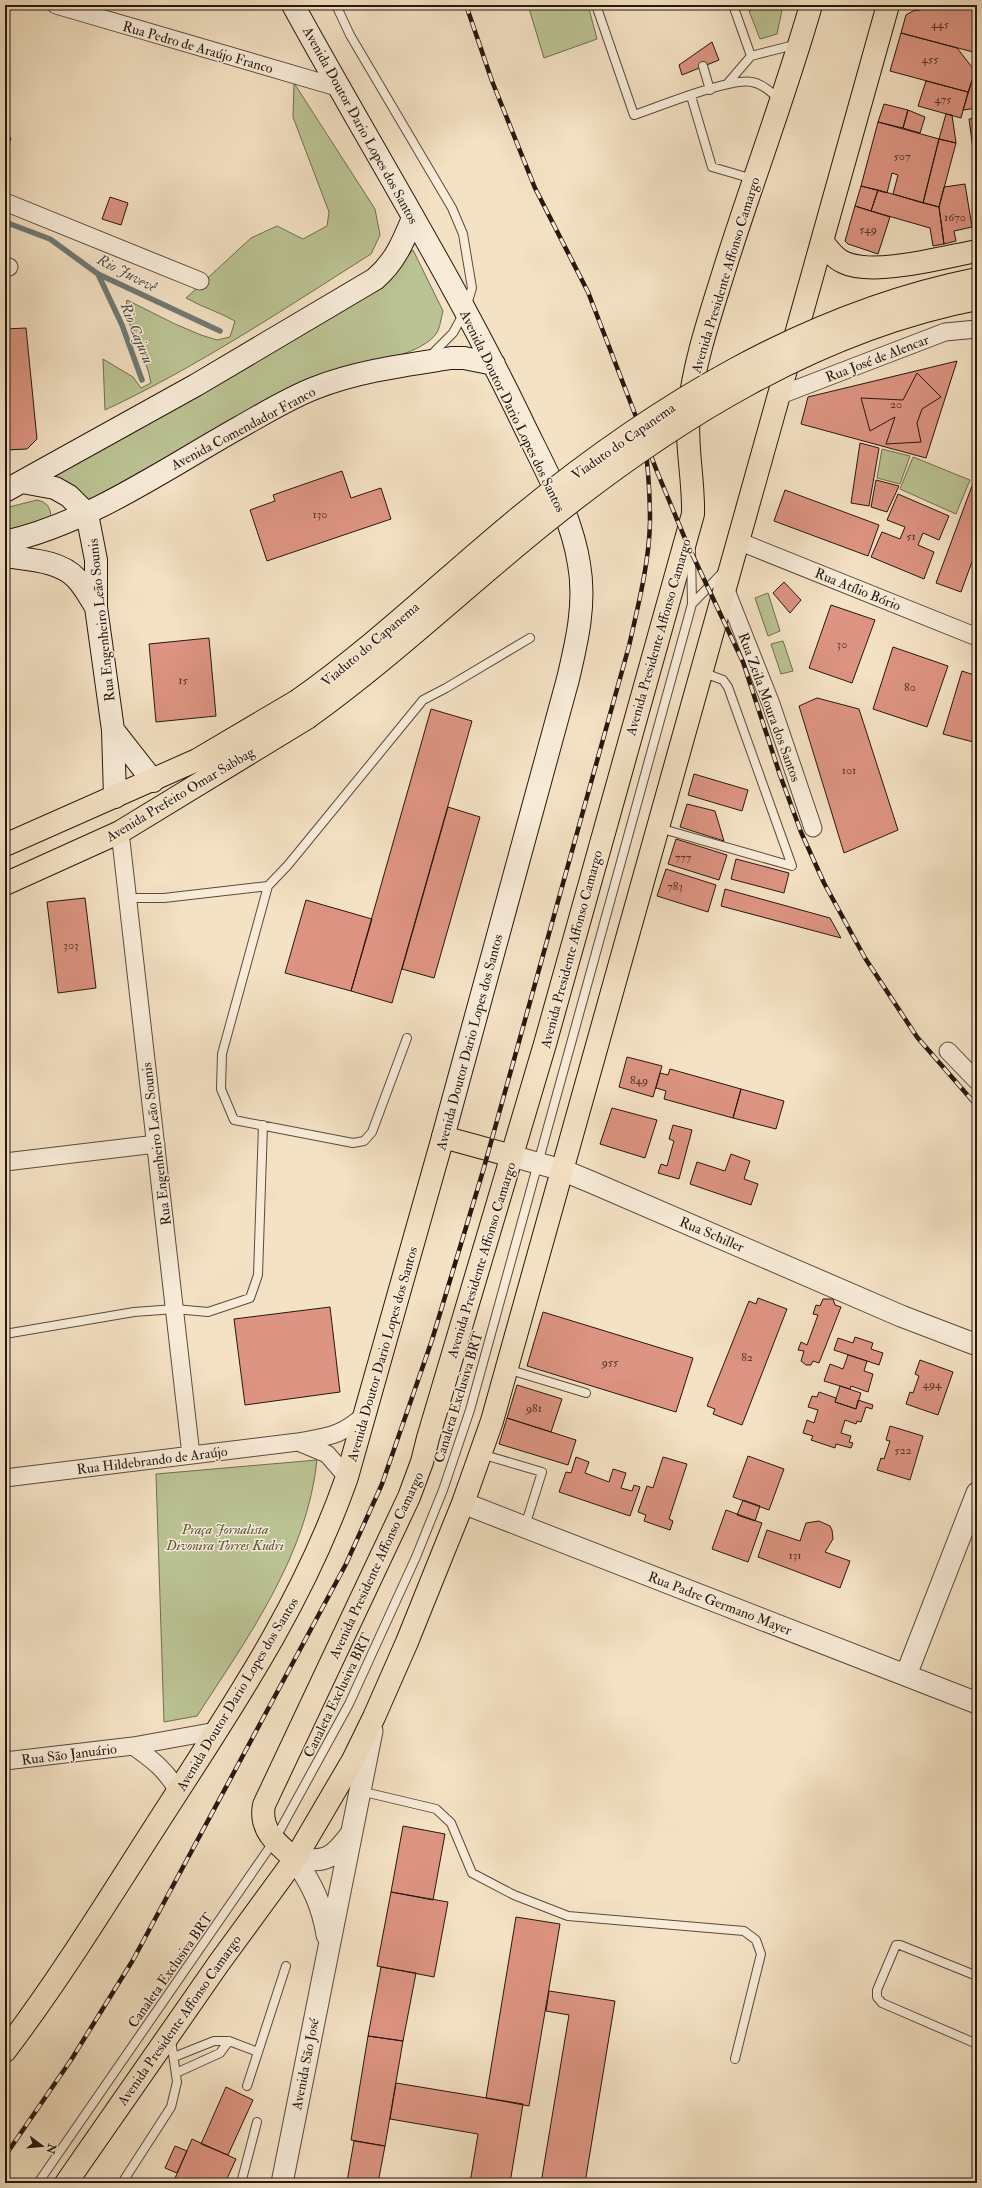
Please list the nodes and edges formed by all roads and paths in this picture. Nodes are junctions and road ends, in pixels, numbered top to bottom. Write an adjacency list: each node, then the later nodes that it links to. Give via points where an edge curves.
1 (56, 5): 12 (street, Rua Pedro de Araújo Franco)
2 (293, 5): 12 (main road, Avenida Doutor Dario Lopes dos Santos)
3 (336, 5): 24 (lane, via 350,35 452,208 464,234 472,288)
4 (596, 5): 14 (lane, via 634,116)
5 (733, 5): 9 (lane)
6 (811, 5): 8 (main road, Avenida Presidente Affonso Camargo)
7 (888, 5): 19 (main road, Avenida Presidente Affonso Camargo)
8 (800, 43): 9 (lane); 15 (main road, Avenida Presidente Affonso Camargo)
9 (751, 56): 11 (lane)
10 (703, 66): 13 (lane)
11 (727, 84): 13 (lane); 15 (lane, via 752,82 767,89)
12 (340, 88): 18 (main road, Avenida Doutor Dario Lopes dos Santos)
13 (710, 90): 14 (lane)
14 (691, 96): 16 (lane, via 712,167)
15 (782, 102): 16 (main road, Avenida Presidente Affonso Camargo)
16 (754, 179): 31 (main road, Avenida Presidente Affonso Camargo, via 707,328 692,385 688,439 693,491 693,514)
17 (5, 202): 22 (street)
18 (413, 218): 24 (main road, Avenida Doutor Dario Lopes dos Santos); 29 (main road, via 395,257 386,270 375,279 189,389)
19 (822, 241): 20 (main road, via 833,255 844,263 860,267 890,267); 28 (main road, Avenida Presidente Affonso Camargo)
20 (977, 251)
21 (977, 279): 42 (main road, Viaduto do Capanema, bridge, via 883,305 820,327 758,356 697,391 630,435 546,496 355,658)
22 (200, 281)
23 (977, 299): 42 (main road, Viaduto do Capanema, bridge, via 909,316 834,344 759,379 693,417 599,480 558,512 364,676)
24 (465, 311): 26 (lane, via 453,333); 27 (main road, Avenida Doutor Dario Lopes dos Santos)
25 (977, 329): 28 (street, Rua José de Alencar, via 945,332)
26 (422, 362): 27 (main road, Avenida Comendador Franco, via 464,358); 30 (main road, Avenida Comendador Franco, via 315,388 265,413)
27 (494, 364): 57 (main road, Avenida Doutor Dario Lopes dos Santos, via 548,477 574,541 582,591 581,619 568,679)
28 (778, 396): 32 (main road, Avenida Presidente Affonso Camargo)
29 (13, 486): 30 (main road, via 55,488 69,496)
30 (87, 514): 33 (main road, Avenida Comendador Franco, via 53,528); 38 (main road, Rua Engenheiro Leão Sounis, via 96,560)
31 (690, 524): 37 (lane, Canaleta Exclusiva BRT); 59 (main road, Avenida Presidente Affonso Camargo)
32 (738, 540): 35 (main road, Avenida Presidente Affonso Camargo); 39 (street, Rua Atílio Bório)
33 (5, 542)
34 (5, 556): 38 (main road, via 64,569 76,578)
35 (732, 562): 36 (main road, Avenida Presidente Affonso Camargo); 37 (lane, Canaleta Exclusiva BRT)
36 (725, 588): 41 (main road, Avenida Presidente Affonso Camargo); 47 (street, Rua Zeila Moura dos Santos, via 769,697)
37 (692, 604): 61 (lane, Canaleta Exclusiva BRT)
38 (96, 607): 43 (main road, Rua Engenheiro Leão Sounis)
39 (977, 637)
40 (530, 638): 51 (lane, via 423,700)
41 (701, 672): 46 (main road, Avenida Presidente Affonso Camargo); 46 (lane, via 723,680 728,687 792,866)
42 (302, 710): 44 (main road, Avenida Prefeito Omar Sabbag); 48 (main road, Avenida Prefeito Omar Sabbag)
43 (113, 730): 44 (main road); 45 (main road, Rua Engenheiro Leão Sounis)
44 (153, 781): 45 (main road, Avenida Prefeito Omar Sabbag)
45 (115, 797): 49 (main road, Avenida Prefeito Omar Sabbag)
46 (658, 828): 62 (main road, Avenida Presidente Affonso Camargo)
47 (813, 828)
48 (120, 832): 50 (main road, Avenida Prefeito Omar Sabbag); 52 (street, Rua Engenheiro Leão Sounis)
49 (5, 845)
50 (5, 884)
51 (268, 886): 52 (lane, via 164,898); 56 (lane, via 222,1054 221,1075 221,1089 234,1120)
52 (127, 898): 58 (street, Rua Engenheiro Leão Sounis)
53 (407, 1038): 56 (lane, via 372,1132 364,1141 353,1143)
54 (948, 1051): 55 (street)
55 (977, 1081)
56 (263, 1125): 63 (lane, via 258,1275 250,1298 208,1312)
57 (443, 1137): 59 (main road, Rua Schiller); 68 (main road, Avenida Doutor Dario Lopes dos Santos)
58 (156, 1144): 60 (street); 63 (street, Rua Engenheiro Leão Sounis)
59 (512, 1156): 61 (street, Rua Schiller); 86 (main road, Avenida Presidente Affonso Camargo, via 422,1462 390,1539 264,1805 264,1827)
60 (5, 1162)
61 (538, 1164): 62 (street, Rua Schiller); 86 (lane, Canaleta Exclusiva BRT, via 470,1410 443,1490 349,1704)
62 (562, 1170): 65 (street, Rua Schiller, via 901,1316); 66 (main road, Avenida Presidente Affonso Camargo)
63 (175, 1309): 64 (lane, via 134,1312); 71 (street, Rua Engenheiro Leão Sounis)
64 (5, 1334)
65 (977, 1345)
66 (506, 1369): 67 (lane); 70 (main road, Avenida Presidente Affonso Camargo)
67 (586, 1393)
68 (367, 1413): 69 (street, Rua Hildebrando de Araújo, via 340,1433); 72 (main road, Avenida Doutor Dario Lopes dos Santos)
69 (298, 1442): 71 (street, Rua Hildebrando de Araújo); 72 (street, Rua Hildebrando de Araújo, via 327,1454)
70 (481, 1454): 75 (main road, Avenida Presidente Affonso Camargo); 76 (lane, via 542,1472)
71 (191, 1455): 73 (street, Rua Hildebrando de Araújo)
72 (347, 1477): 80 (main road, Avenida Doutor Dario Lopes dos Santos, via 334,1515 304,1584 278,1632)
73 (5, 1478)
74 (977, 1493): 77 (street)
75 (463, 1503): 76 (street, Rua Padre Germano Mayer); 79 (main road, Avenida Presidente Affonso Camargo)
76 (525, 1527): 77 (street, Rua Padre Germano Mayer)
77 (906, 1675): 78 (street, Rua Padre Germano Mayer)
78 (977, 1702)
79 (374, 1717): 84 (street, Avenida São José); 87 (main road, Avenida Presidente Affonso Camargo)
80 (216, 1731): 81 (street, Rua São Januário); 83 (main road, Avenida Doutor Dario Lopes dos Santos)
81 (133, 1746): 82 (street, Rua São Januário); 83 (street, Rua São Januário, via 168,1774)
82 (5, 1761)
83 (178, 1791): 91 (main road, Avenida Doutor Dario Lopes dos Santos, via 55,1981)
84 (360, 1791): 85 (street, Avenida São José); 98 (lane, via 436,1809 452,1823 472,1873 514,1895 568,1916 744,1931 756,1940 761,1954)
85 (351, 1834): 87 (street, via 340,1849 329,1857 317,1861); 88 (street, Avenida São José)
86 (274, 1841): 87 (main road, Avenida Presidente Affonso Camargo); 102 (lane, Canaleta Exclusiva BRT)
87 (295, 1859): 88 (street, Avenida São José, via 310,1881 321,1907); 92 (main road, Avenida Presidente Affonso Camargo)
88 (328, 1946): 106 (street, Avenida São José)
89 (286, 1966): 96 (lane)
90 (977, 1976): 94 (lane, via 896,1945 877,1990 877,1997 882,2003)
91 (13, 2032): 95 (main road, Avenida Doutor Dario Lopes dos Santos)
92 (170, 2034): 97 (lane); 103 (main road, Avenida Presidente Affonso Camargo)
93 (229, 2041): 96 (lane); 97 (lane, via 214,2041); 99 (lane, via 220,2054)
94 (977, 2044)
95 (5, 2051)
96 (258, 2052): 100 (lane)
97 (174, 2057): 99 (lane)
98 (736, 2059)
99 (176, 2074): 104 (lane, via 177,2082 171,2107)
100 (247, 2086)
101 (257, 2122): 105 (lane)
102 (38, 2183)
103 (66, 2183)
104 (122, 2183)
105 (241, 2183)
106 (282, 2183)

